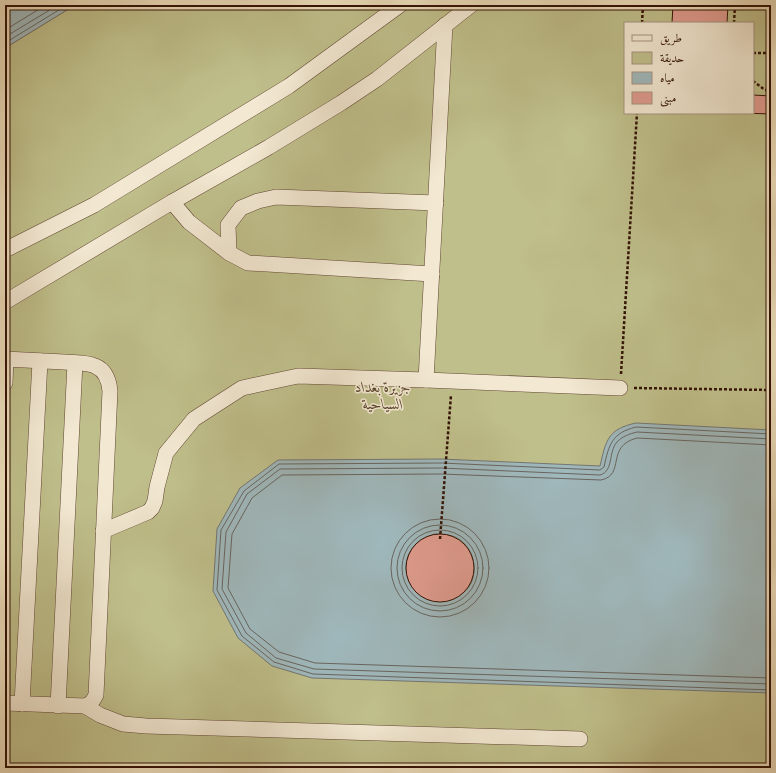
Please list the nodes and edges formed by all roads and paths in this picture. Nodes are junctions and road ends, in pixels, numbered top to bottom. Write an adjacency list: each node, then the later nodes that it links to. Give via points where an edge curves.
1 (400, 5): 15 (lane, via 289,86 94,205)
2 (471, 5): 7 (lane)
3 (643, 5): 5 (path)
4 (735, 5): 6 (path)
5 (642, 22)
6 (734, 22)
7 (446, 25): 13 (lane, via 377,79 341,103); 14 (lane)
8 (754, 53): 9 (path)
9 (771, 53)
10 (754, 82): 11 (path, via 765,90)
11 (771, 90)
12 (637, 114): 25 (path)
13 (172, 202): 16 (lane, via 189,222); 18 (lane)
14 (436, 203): 16 (lane, via 276,197 258,201 241,208 228,225); 17 (lane)
15 (5, 250)
16 (229, 253): 17 (lane, via 248,263)
17 (432, 274): 22 (lane)
18 (5, 302)
19 (6, 359): 20 (lane); 24 (lane)
20 (40, 361): 21 (lane); 30 (lane)
21 (75, 363): 27 (lane, via 95,366 106,375 109,383); 31 (lane)
22 (426, 380): 23 (lane); 27 (lane, via 298,376 242,388 194,419 166,453 156,501 152,508)
23 (452, 381): 25 (lane); 28 (path)
24 (5, 383)
25 (620, 388): 26 (path)
26 (771, 390)
27 (103, 531): 32 (lane, via 96,696)
28 (440, 539)
29 (5, 703): 30 (lane)
30 (22, 704): 31 (lane)
31 (58, 706): 32 (lane)
32 (85, 706): 33 (lane, via 123,724 146,726)
33 (580, 739)

